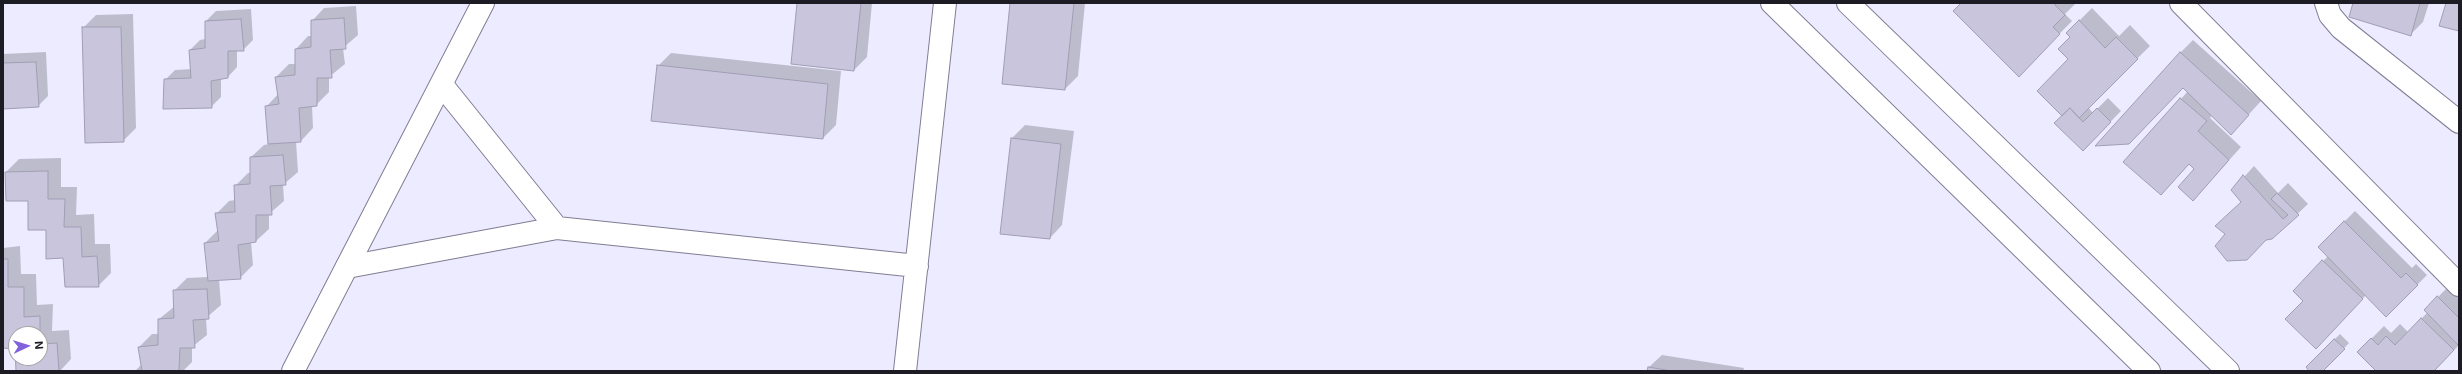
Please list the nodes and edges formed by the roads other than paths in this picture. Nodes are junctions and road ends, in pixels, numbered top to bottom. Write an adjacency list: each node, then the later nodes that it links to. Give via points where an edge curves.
1 (483, 3): 7 (street)
2 (945, 3): 10 (street)
3 (1772, 3): 15 (street)
4 (1848, 3): 16 (street)
5 (2181, 3): 12 (street)
6 (2326, 3): 8 (street, via 2330,15 2341,28)
7 (442, 85): 9 (street); 11 (street)
8 (2459, 122)
9 (557, 228): 10 (street); 11 (street)
10 (917, 266): 14 (street)
11 (347, 267): 13 (street)
12 (2459, 284)
13 (293, 371)
14 (906, 371)
15 (2149, 371)
16 (2228, 371)

